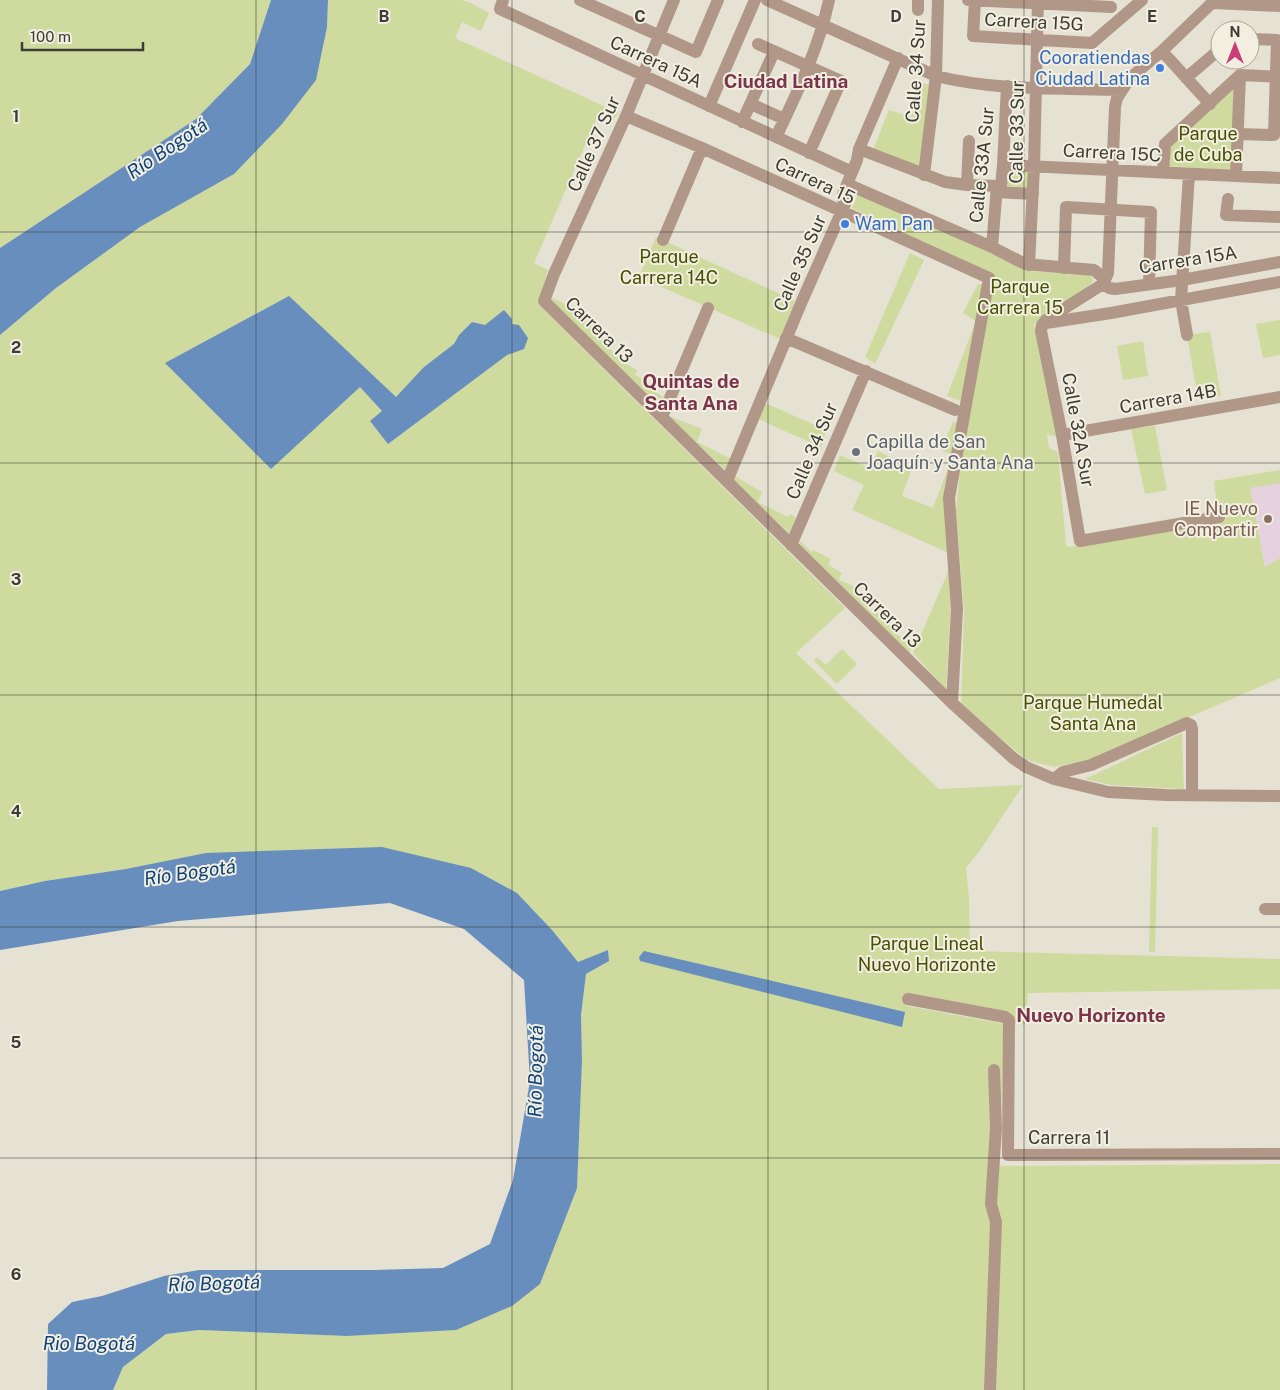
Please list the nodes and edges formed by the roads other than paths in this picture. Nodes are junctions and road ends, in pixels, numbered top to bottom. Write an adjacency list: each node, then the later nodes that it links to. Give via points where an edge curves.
1 (580, 0): 19 (street)
2 (674, 0): 19 (street, Calle 37 Sur)
3 (718, 0): 19 (street, via 696,52)
4 (755, 0): 38 (street)
5 (767, 0): 17 (street)
6 (829, 0): 17 (street)
7 (938, 0): 30 (street, Calle 34 Sur)
8 (968, 0): 9 (street)
9 (975, 0): 12 (street); 20 (street, Carrera 15G, via 973,36)
10 (1142, 0): 18 (street)
11 (1214, 1): 15 (street); 23 (street)
12 (1038, 2): 13 (street); 20 (street, Calle 33 Sur)
13 (1079, 3): 14 (street)
14 (1111, 4): 18 (street)
15 (1276, 4)
16 (501, 5): 29 (street, Carrera 15A)
17 (824, 26): 25 (street); 27 (street)
18 (1109, 29): 20 (street, Carrera 15G, via 1092,43)
19 (660, 36): 29 (street, Calle 37 Sur)
20 (1037, 38): 34 (street, Calle 33 Sur)
21 (1260, 39): 31 (street, via 1277,40)
22 (758, 44): 24 (street)
23 (1162, 51): 32 (street); 35 (street, via 1130,78)
24 (774, 52): 27 (street); 36 (street)
25 (898, 58): 30 (street); 46 (street, Calle 35 Sur)
26 (1210, 58): 32 (street)
27 (808, 67): 40 (street); 47 (street, via 841,81)
28 (1240, 75): 31 (street); 37 (street); 42 (street)
29 (643, 76): 38 (street, Carrera 15A); 39 (street, Calle 37 Sur)
30 (936, 76): 33 (street); 53 (street, Calle 34 Sur)
31 (1278, 77): 42 (street, via 1274,135)
32 (1186, 78): 37 (street)
33 (1007, 86): 34 (street); 48 (street, Calle 33A Sur)
34 (1035, 87): 35 (street); 49 (street, Calle 33 Sur)
35 (1122, 90): 50 (street, via 1115,107)
36 (750, 104): 40 (street); 41 (street)
37 (1210, 104): 51 (street, via 1165,144)
38 (709, 106): 41 (street, Carrera 15A)
39 (626, 116): 45 (street, Carrera 15); 74 (street, Calle 37 Sur)
40 (784, 119): 43 (street)
41 (742, 122): 43 (street, Carrera 15A)
42 (1238, 134): 54 (street)
43 (776, 137): 47 (street, Carrera 15A)
44 (969, 140): 57 (street)
45 (702, 148): 62 (street, Carrera 15); 64 (street)
46 (859, 149): 53 (street); 55 (street, Calle 35 Sur)
47 (809, 153): 55 (street, Carrera 15A)
48 (1003, 165): 49 (street, Carrera 15C); 58 (street, Calle 33A Sur, via 1001,186)
49 (1034, 166): 50 (street, Carrera 15C); 59 (street, Calle 33 Sur)
50 (1112, 170): 51 (street, Carrera 15C); 61 (street)
51 (1163, 172): 52 (street, Carrera 15C)
52 (1188, 174): 54 (street, Carrera 15C); 69 (street)
53 (924, 175): 57 (street)
54 (1236, 176): 56 (street, Carrera 15C)
55 (850, 178): 62 (street, Calle 35 Sur, via 843,194 846,204); 65 (street, Carrera 15A)
56 (1280, 178)
57 (967, 185): 58 (street)
58 (996, 189): 59 (street); 65 (street, Calle 33A Sur)
59 (1033, 194): 67 (street, Calle 33 Sur)
60 (1228, 200): 63 (street, via 1226,215)
61 (1110, 209): 68 (street, via 1066,207); 70 (street, via 1109,262); 72 (street, via 1151,212)
62 (841, 212): 78 (street, Calle 35 Sur); 87 (street, Carrera 15, via 989,278 949,498 957,609)
63 (1280, 217)
64 (662, 240)
65 (992, 247): 67 (street, Carrera 15A)
66 (1280, 262): 69 (street, Carrera 15A)
67 (1029, 265): 68 (street, Carrera 15A)
68 (1064, 268): 70 (street, Carrera 15A, via 1094,270)
69 (1182, 280): 72 (street, Carrera 15A); 73 (street)
70 (1104, 281): 72 (street, Carrera 15A, via 1109,288); 76 (street)
71 (1280, 282): 73 (street)
72 (1149, 284)
73 (1181, 300): 76 (street); 77 (street)
74 (544, 301): 82 (street, Carrera 13)
75 (708, 308): 82 (street)
76 (1043, 324): 83 (street, Calle 32A Sur, via 1041,331)
77 (1187, 335)
78 (786, 338): 79 (street); 84 (street, Calle 35 Sur)
79 (866, 371): 81 (street); 86 (street, Calle 34 Sur)
80 (1280, 397): 83 (street, Carrera 14B)
81 (955, 410)
82 (662, 417): 84 (street, Carrera 13)
83 (1062, 435): 85 (street, Calle 32A Sur, via 1080,541)
84 (727, 481): 86 (street, Carrera 13)
85 (1219, 517)
86 (791, 545): 87 (street, Carrera 13)
87 (952, 703): 89 (street, Carrera 13, via 1013,758)
88 (1077, 768): 89 (street); 90 (street); 91 (street, via 1188,723 1191,725)
89 (1054, 779): 90 (street, Carrera 13)
90 (1079, 785): 91 (street, Carrera 13, via 1108,792)
91 (1192, 795): 92 (street, Carrera 13)
92 (1280, 796)
93 (1265, 909): 94 (street)
94 (1280, 910)
95 (908, 999): 97 (street, Carrera 11, via 1009,1020 1008,1156)
96 (994, 1070): 98 (street, via 996,1128 991,1204 996,1222)
97 (1280, 1154)
98 (990, 1390)

